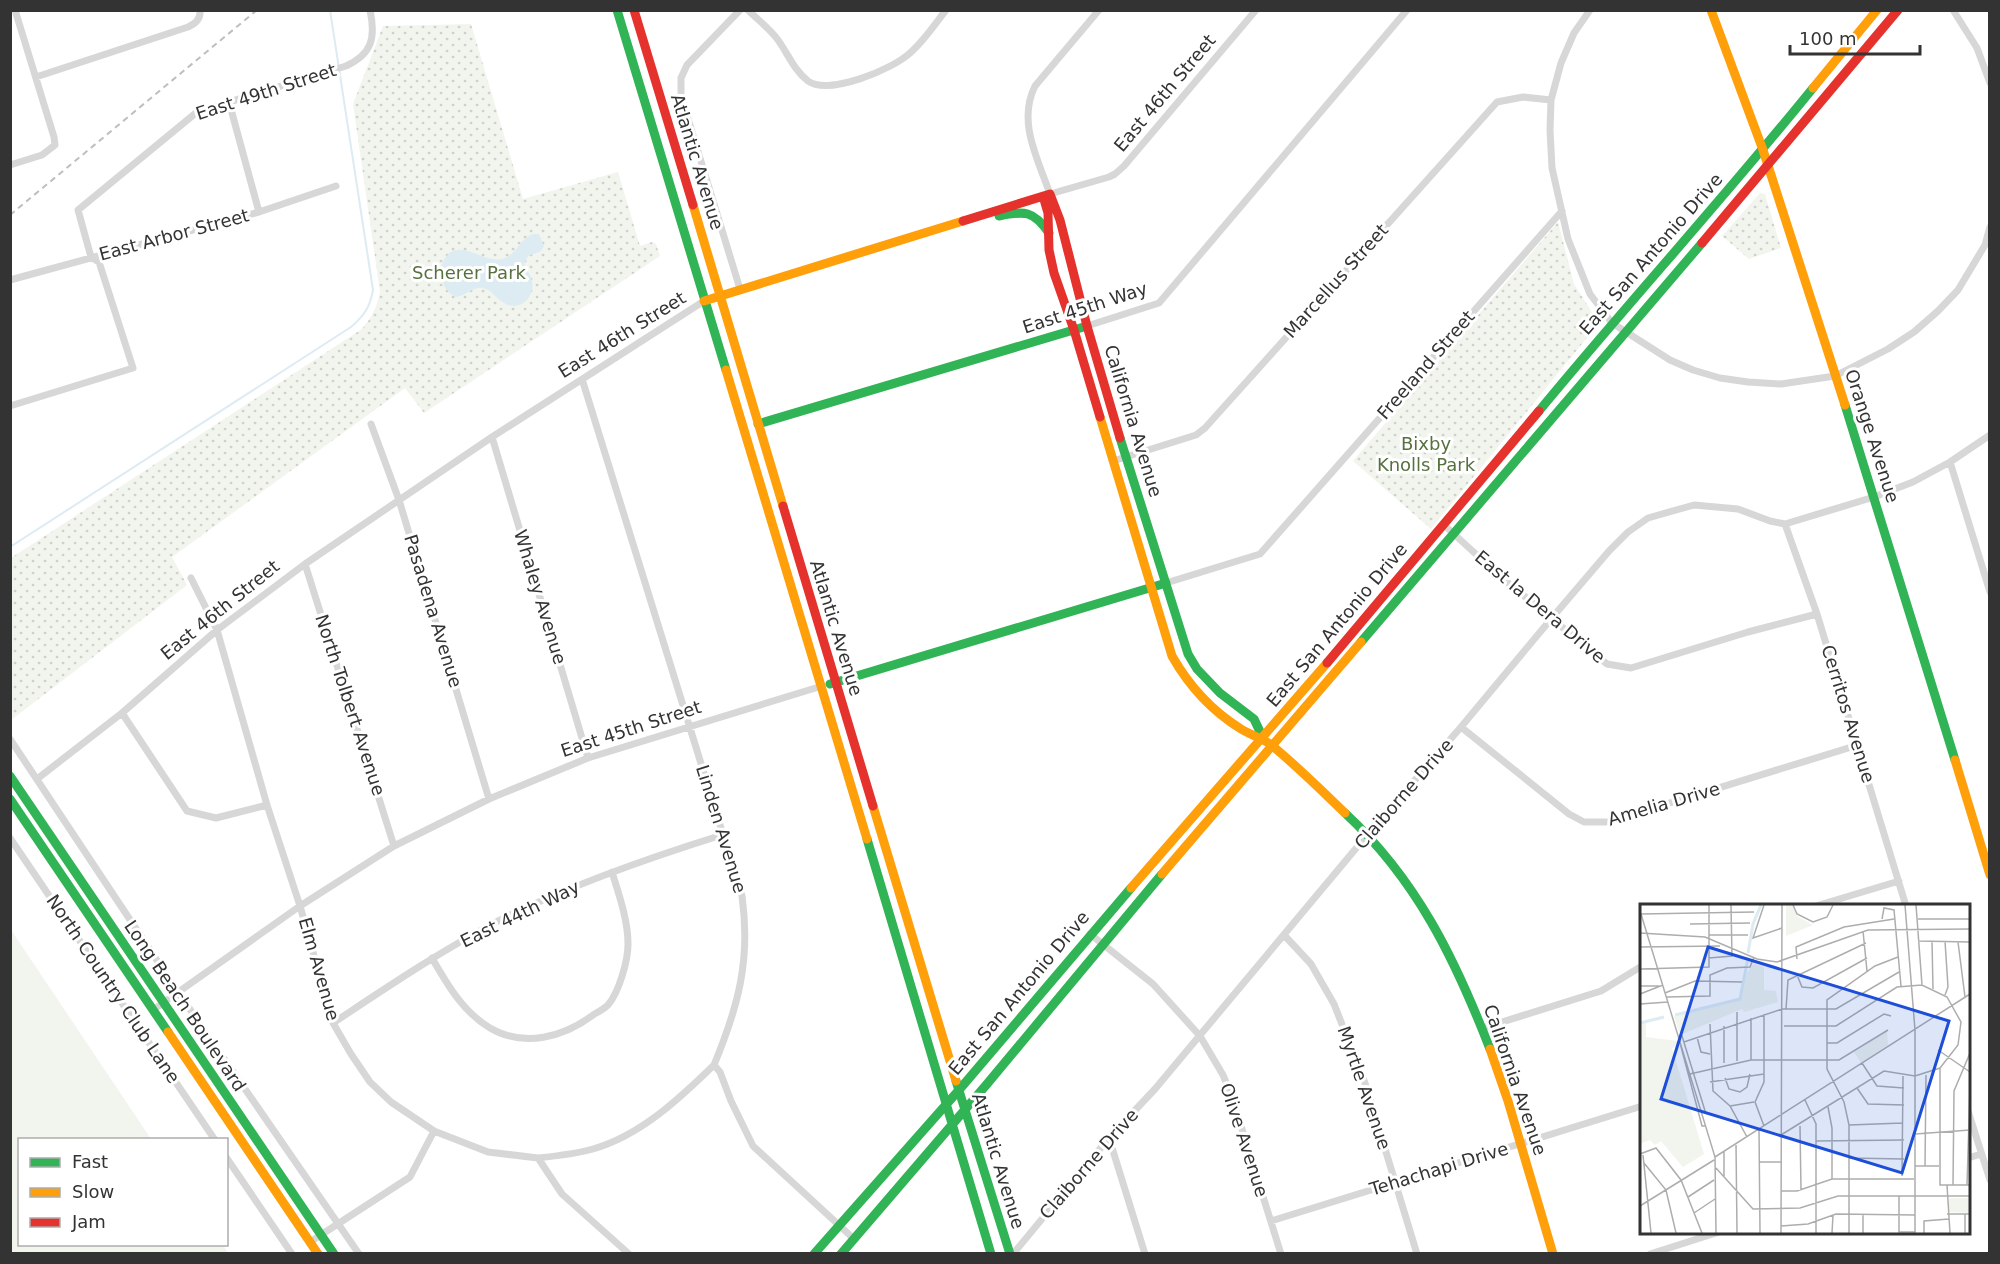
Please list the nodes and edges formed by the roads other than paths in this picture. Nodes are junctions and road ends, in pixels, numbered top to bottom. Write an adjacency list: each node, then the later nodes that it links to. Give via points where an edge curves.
1 (15, 10): 17 (street)
2 (200, 10): 17 (street, via 199,19 188,27)
3 (370, 10): 20 (street, East 49th Street, via 372,39 364,56 345,66)
4 (617, 10): 36 (main road, Atlantic Avenue)
5 (634, 10): 35 (main road, Atlantic Avenue)
6 (740, 10): 34 (street, via 687,65 680,84)
7 (748, 10): 8 (street, via 776,37 798,73 811,83 831,86 893,66 911,52)
8 (946, 10)
9 (1099, 10): 25 (street, California Avenue, via 1029,98 1027,123)
10 (1256, 10): 25 (street, East 46th Street, via 1120,170 1109,177)
11 (1407, 10): 38 (street, East 45th Way, via 1159,303)
12 (1590, 10): 19 (street, via 1561,63)
13 (1711, 10): 21 (main road, Orange Avenue)
14 (1877, 10): 21 (main road, East San Antonio Drive)
15 (1898, 10): 23 (main road, East San Antonio Drive)
16 (1953, 10): 18 (street, via 1977,48)
17 (36, 77): 22 (street, via 55,145 42,155)
18 (1989, 83)
19 (1551, 100): 26 (street, via 1552,168); 48 (street, Marcellus Street, via 1523,97 1497,102 1205,428 1188,438)
20 (229, 102): 27 (street); 32 (street, East 49th Street, via 196,112 78,210)
21 (1763, 150): 23 (main road, Orange Avenue); 37 (main road, East San Antonio Drive)
22 (10, 165)
23 (1768, 166): 40 (main road, East San Antonio Drive); 41 (main road, Orange Avenue)
24 (336, 186): 27 (street, East Arbor Street)
25 (1047, 195): 28 (main road, East 46th Street); 30 (main road, California Avenue); 38 (main road, California Avenue, via 1060,220)
26 (1562, 211): 37 (street, via 1568,239 1590,294); 58 (street, Freeland Street, via 1260,554)
27 (259, 212): 32 (street, East Arbor Street)
28 (991, 213): 30 (main road, via 999,216 1028,212); 34 (main road, East 46th Street)
29 (1989, 227): 31 (street)
30 (1048, 233): 39 (main road, California Avenue, via 1054,273)
31 (1987, 246): 41 (street, via 1958,290 1914,332)
32 (91, 257): 33 (street, East Arbor Street); 43 (street, via 99,262 134,368)
33 (10, 280)
34 (740, 289): 35 (main road, East 46th Street)
35 (719, 295): 36 (main road, East 46th Street); 45 (main road, Atlantic Avenue)
36 (704, 301): 42 (street, East 46th Street); 65 (main road, Atlantic Avenue)
37 (1612, 323): 40 (street); 54 (main road, East San Antonio Drive)
38 (1087, 326): 39 (main road, East 45th Way); 48 (main road, California Avenue)
39 (1074, 330): 45 (main road, East 45th Way); 49 (main road, California Avenue)
40 (1625, 331): 41 (street, via 1670,360 1720,378 1781,384); 55 (main road, East San Antonio Drive)
41 (1835, 376): 51 (main road, Orange Avenue)
42 (582, 379): 47 (street, East 46th Street); 67 (street, Linden Avenue)
43 (10, 406)
44 (371, 424): 52 (street, Pasadena Avenue)
45 (758, 424): 64 (main road, Atlantic Avenue)
46 (1989, 435): 50 (street)
47 (492, 437): 52 (street, East 46th Street); 73 (street, Whaley Avenue)
48 (1126, 457): 49 (street, Marcellus Street); 58 (main road, California Avenue)
49 (1113, 461): 59 (main road, California Avenue)
50 (1950, 462): 51 (street); 60 (street)
51 (1874, 497): 53 (street); 84 (main road, Orange Avenue)
52 (399, 500): 56 (street, East 46th Street); 77 (street, Pasadena Avenue)
53 (1785, 524): 61 (street, Cerritos Avenue); 62 (street, Claiborne Drive, via 1738,509 1694,505 1648,518 1609,551)
54 (1444, 525): 55 (street, East la Dera Drive); 69 (main road, East San Antonio Drive)
55 (1454, 534): 62 (street, East la Dera Drive); 72 (main road, East San Antonio Drive)
56 (305, 564): 63 (street, East 46th Street); 82 (street, North Tolbert Avenue)
57 (191, 578): 63 (street, Elm Avenue)
58 (1166, 583): 59 (main road, East 45th Street); 69 (main road, California Avenue, via 1188,654 1197,669 1220,693 1254,718)
59 (1150, 587): 64 (main road, East 45th Street); 69 (main road, California Avenue, via 1182,675 1207,703 1244,731)
60 (1989, 592)
61 (1817, 614): 62 (street, East la Dera Drive, via 1631,668 1607,664); 71 (street, Cerritos Avenue)
62 (1551, 619): 68 (street, Claiborne Drive)
63 (217, 630): 66 (street, East 46th Street); 78 (street, Elm Avenue)
64 (835, 682): 65 (main road, East 45th Street); 101 (main road, Atlantic Avenue)
65 (822, 686): 67 (street, East 45th Street); 102 (main road, Atlantic Avenue)
66 (123, 712): 75 (street, East 46th Street); 78 (street, via 187,811 216,818)
67 (689, 726): 73 (street, East 45th Street); 80 (street, Linden Avenue)
68 (1461, 727): 71 (street, Amelia Drive, via 1584,822 1608,822); 79 (street, Claiborne Drive)
69 (1263, 738): 72 (main road, California Avenue); 89 (main road, East San Antonio Drive)
70 (10, 739): 75 (street)
71 (1858, 745): 85 (street, Cerritos Avenue)
72 (1272, 746): 79 (main road, California Avenue); 91 (main road, East San Antonio Drive)
73 (588, 758): 77 (street, East 45th Street)
74 (10, 776): 95 (main road, Long Beach Boulevard)
75 (37, 779): 94 (street)
76 (10, 799): 96 (main road, Long Beach Boulevard)
77 (489, 799): 82 (street, East 45th Street)
78 (267, 805): 88 (street, Elm Avenue)
79 (1368, 834): 90 (street, Claiborne Drive); 98 (main road, California Avenue, via 1413,892 1443,941)
80 (722, 835): 83 (street, East 44th Way); 100 (street, Linden Avenue, via 742,896 746,942 736,1008)
81 (10, 838): 108 (street, North Country Club Lane)
82 (394, 846): 88 (street, East 45th Street)
83 (612, 872): 92 (street, East 44th Way, via 496,922); 92 (street, via 628,944 624,969 608,1005 577,1028 546,1038 513,1038 491,1029 453,994)
84 (1989, 875)
85 (1899, 881): 86 (street); 87 (street, Cerritos Avenue)
86 (1823, 904)
87 (1905, 904)
88 (300, 906): 94 (street, East 45th Street); 97 (street, Elm Avenue)
89 (1090, 934): 91 (street, Olive Avenue); 101 (main road, East San Antonio Drive)
90 (1285, 936): 99 (street, Claiborne Drive); 116 (street, Myrtle Avenue, via 1311,964 1334,1004 1365,1083)
91 (1103, 946): 99 (street, Olive Avenue, via 1153,984); 104 (main road, East San Antonio Drive)
92 (432, 958): 97 (street, East 44th Way)
93 (1640, 967): 98 (street, via 1601,991)
94 (178, 993): 95 (street, East 45th Street); 118 (street)
95 (164, 1004): 96 (street, East 45th Street); 120 (main road, Long Beach Boulevard)
96 (153, 1010): 123 (main road, Long Beach Boulevard)
97 (333, 1023): 107 (street, Elm Avenue, via 370,1082 405,1113)
98 (1483, 1028): 110 (main road, California Avenue)
99 (1200, 1036): 109 (street, Claiborne Drive); 117 (street, Olive Avenue, via 1231,1095)
100 (714, 1065): 113 (street, Elm Avenue, via 679,1100 633,1132 595,1149); 119 (street, via 753,1146)
101 (958, 1090): 102 (main road, East San Antonio Drive); 104 (main road, Atlantic Avenue)
102 (945, 1103): 106 (main road, Atlantic Avenue); 119 (main road, East San Antonio Drive)
103 (1640, 1106): 110 (street, Tehachapi Drive)
104 (965, 1110): 106 (main road, East San Antonio Drive); 132 (main road, Atlantic Avenue)
105 (1970, 1118): 111 (street)
106 (952, 1125): 122 (main road, East San Antonio Drive); 131 (main road, Atlantic Avenue)
107 (434, 1131): 113 (street, Elm Avenue, via 488,1152); 118 (street, via 410,1177)
108 (214, 1138)
109 (1109, 1138): 132 (street, Claiborne Drive); 133 (street)
110 (1520, 1143): 116 (street, Tehachapi Drive); 136 (main road, California Avenue)
111 (1981, 1154): 112 (street); 115 (street)
112 (1970, 1157)
113 (538, 1158): 128 (street, via 562,1194)
114 (228, 1160): 124 (street)
115 (1989, 1180)
116 (1395, 1182): 117 (street, Tehachapi Drive); 135 (street, Myrtle Avenue)
117 (1271, 1221): 134 (street, Olive Avenue)
118 (338, 1223): 120 (street); 127 (street)
119 (838, 1225): 122 (street); 129 (main road, East San Antonio Drive)
120 (320, 1234): 123 (street); 126 (main road, Long Beach Boulevard)
121 (1716, 1234): 137 (street)
122 (854, 1239): 130 (main road, East San Antonio Drive)
123 (310, 1242): 125 (main road, Long Beach Boulevard)
124 (292, 1254)
125 (318, 1254)
126 (334, 1254)
127 (359, 1254)
128 (629, 1254)
129 (814, 1254)
130 (841, 1254)
131 (991, 1254)
132 (1011, 1254)
133 (1145, 1254)
134 (1281, 1254)
135 (1418, 1254)
136 (1553, 1254)
137 (1650, 1254)

